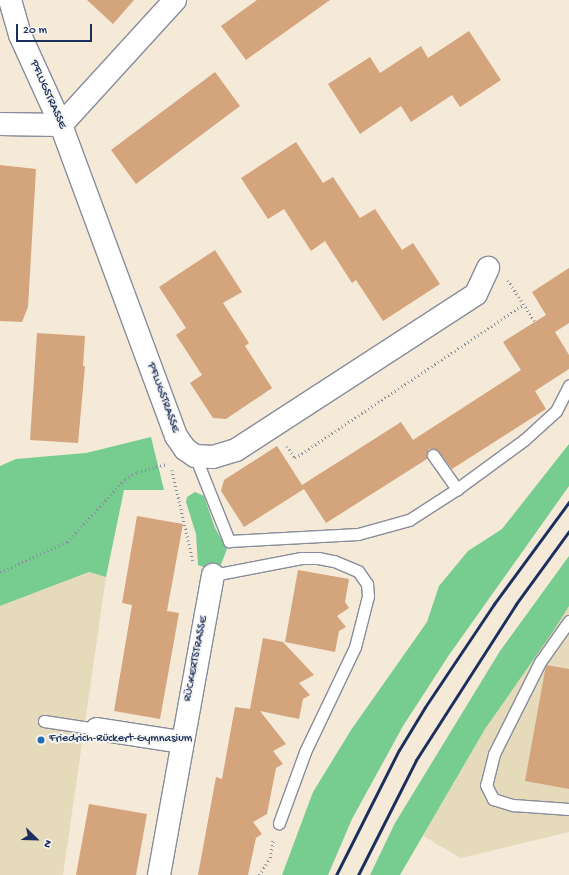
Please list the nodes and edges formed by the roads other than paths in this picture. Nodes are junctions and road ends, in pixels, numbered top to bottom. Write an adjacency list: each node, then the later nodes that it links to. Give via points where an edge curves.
1 (10, 0): 4 (street, PFLUGSTRASSE, via 20,35)
2 (175, 0): 4 (street)
3 (0, 124): 4 (street)
4 (61, 125): 8 (street, PFLUGSTRASSE, via 176,436 185,449)
5 (488, 268): 8 (street, via 476,294 236,450 213,457)
6 (569, 385): 9 (lane, via 556,411 524,440)
7 (433, 455): 9 (lane)
8 (195, 456): 9 (lane, via 229,541 358,534 409,520)
9 (457, 489)
10 (213, 575): 14 (street, RÜCKERTSTRASSE); 16 (lane, via 302,558 318,558 334,561 358,571 367,584 368,596 355,647 305,752)
11 (569, 621): 15 (lane, via 540,662 494,754 486,785 493,799 513,805)
12 (44, 721): 13 (lane)
13 (97, 729): 14 (street)
14 (181, 742): 17 (street, RÜCKERTSTRASSE)
15 (569, 809)
16 (279, 823)
17 (159, 875)

